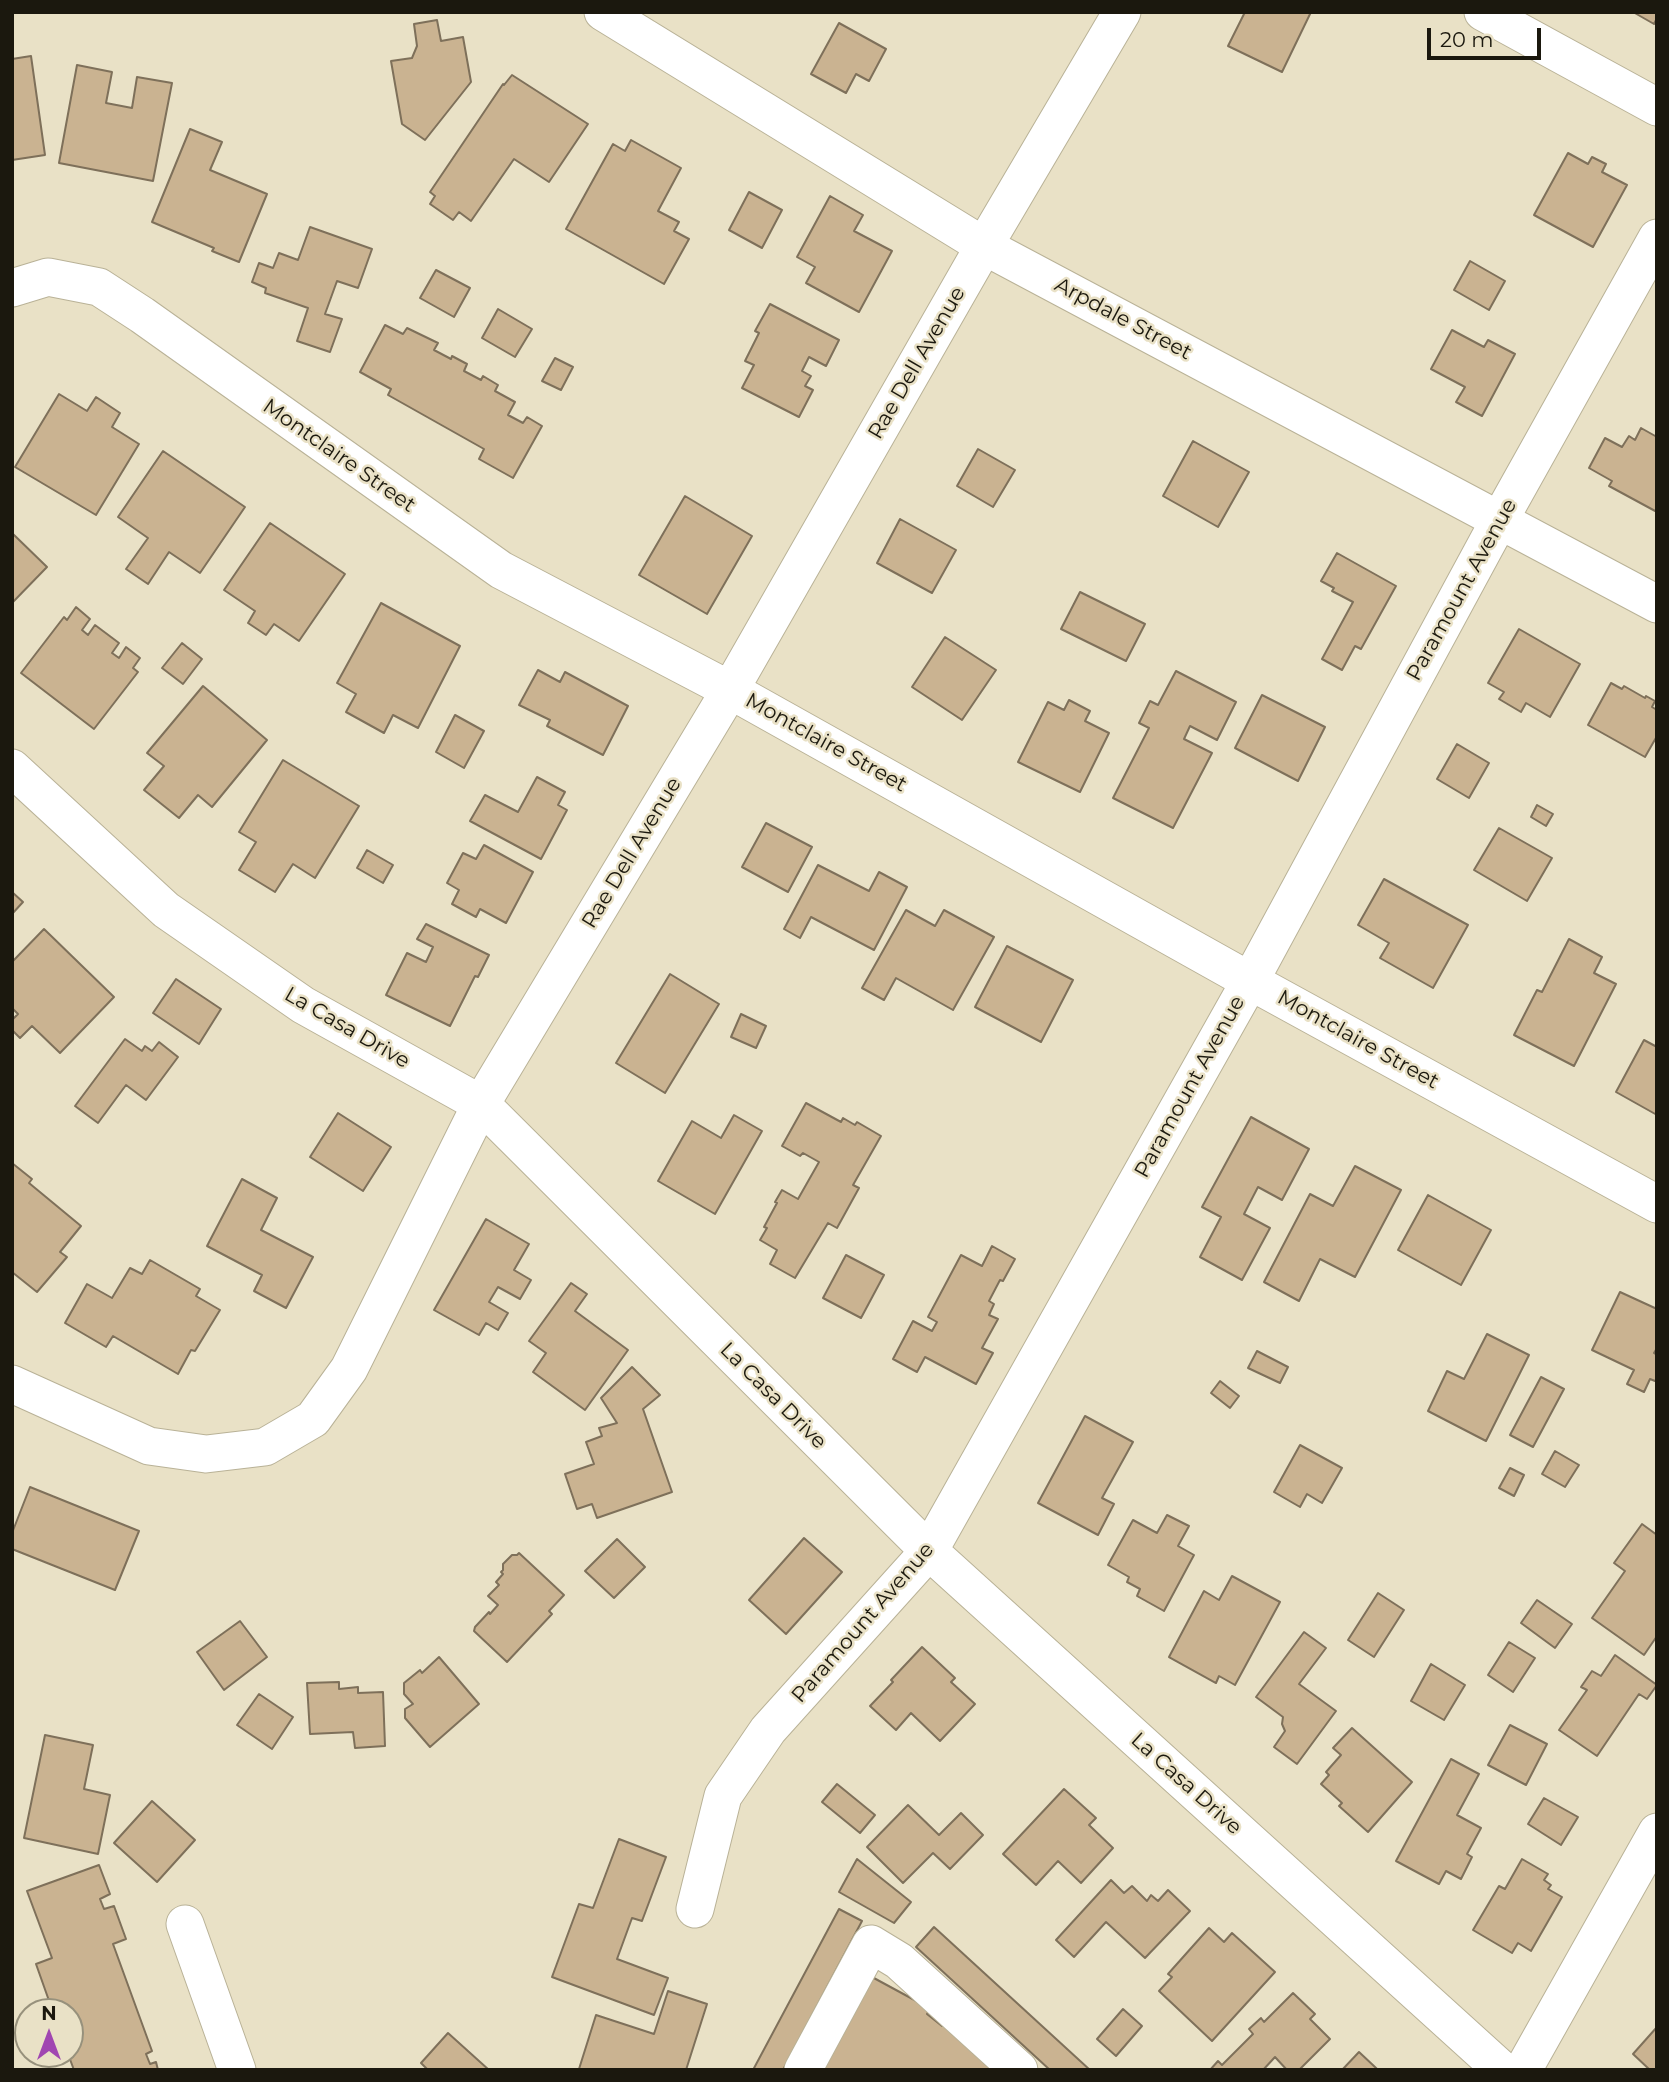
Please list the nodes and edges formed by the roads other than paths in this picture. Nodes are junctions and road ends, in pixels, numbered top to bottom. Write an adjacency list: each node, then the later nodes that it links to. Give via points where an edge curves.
1 (603, 12): 6 (street, Arpdale Street)
2 (1122, 12): 6 (street, Rae Dell Avenue)
3 (1483, 12): 4 (street)
4 (1657, 107)
5 (1657, 237): 8 (street, Paramount Avenue)
6 (985, 246): 8 (street, Arpdale Street); 10 (street, Rae Dell Avenue)
7 (12, 288): 10 (street, Montclaire Street, via 48,277 99,287 501,570)
8 (1500, 519): 9 (street, Arpdale Street); 12 (street, Paramount Avenue)
9 (1657, 604)
10 (730, 690): 12 (street, Montclaire Street); 13 (street, Rae Dell Avenue)
11 (12, 768): 13 (street, La Casa Drive, via 166,910 303,1006)
12 (1250, 981): 14 (street, Montclaire Street); 16 (street, Paramount Avenue)
13 (481, 1104): 15 (street, Rae Dell Avenue, via 349,1368 313,1419 265,1447 206,1454 149,1446); 16 (street, La Casa Drive)
14 (1657, 1204)
15 (12, 1384)
16 (929, 1551): 18 (street, Paramount Avenue, via 768,1730 723,1796); 23 (street, La Casa Drive)
17 (1657, 1832): 24 (street)
18 (695, 1909)
19 (185, 1924): 20 (street)
20 (237, 2070)
21 (803, 2070): 22 (street, via 871,1944 898,1961)
22 (1019, 2070)
23 (1502, 2070)
24 (1523, 2070)

